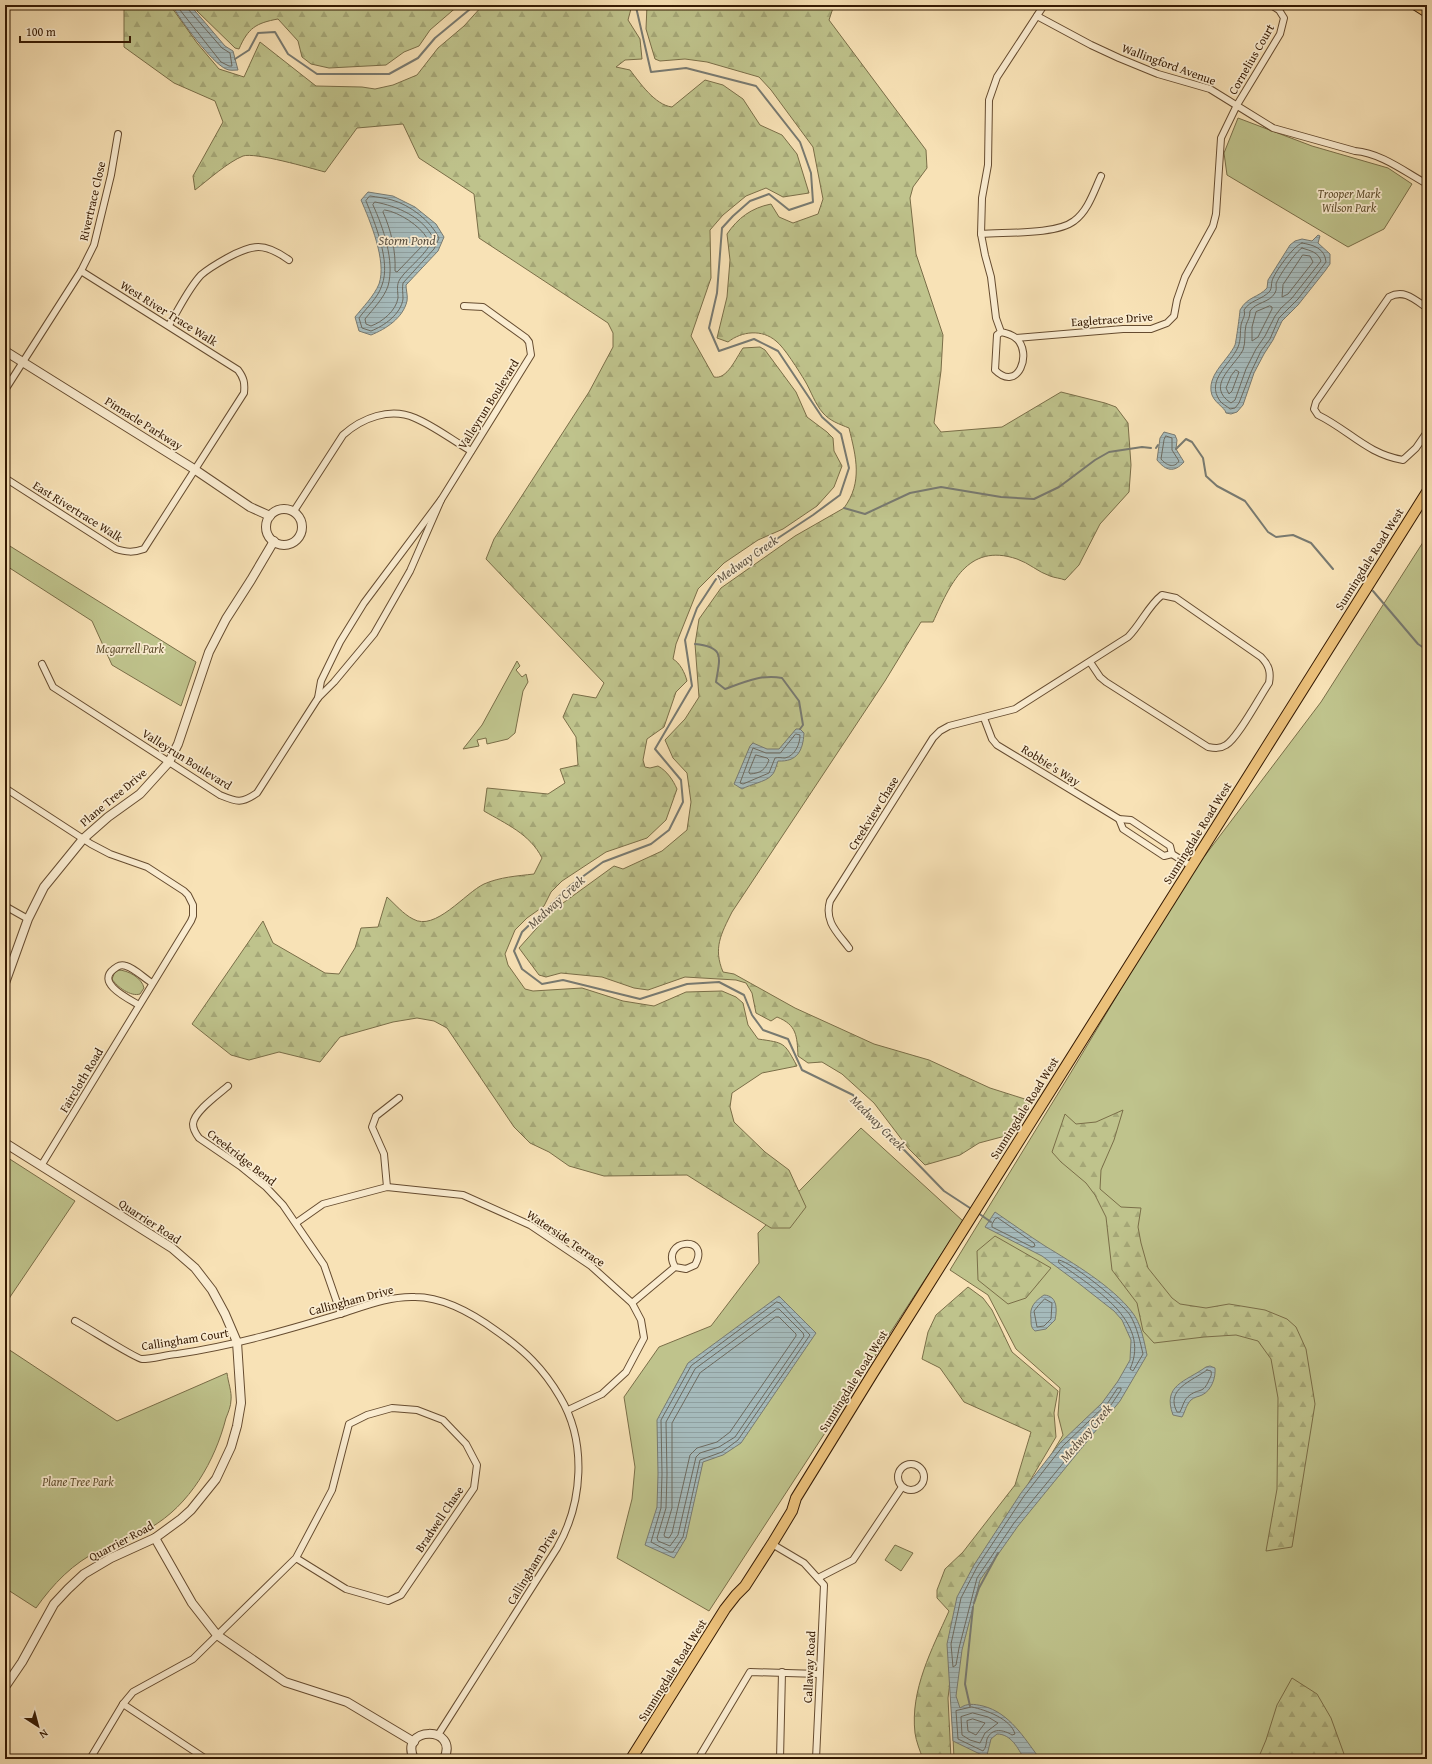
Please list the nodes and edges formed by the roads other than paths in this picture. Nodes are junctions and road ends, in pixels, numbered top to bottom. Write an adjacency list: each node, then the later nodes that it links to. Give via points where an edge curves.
1 (1044, 5): 5 (street)
2 (1271, 5): 6 (street, Cornelius Court, via 1279,10 1284,18 1282,30)
3 (1416, 5): 4 (main road)
4 (1427, 12)
5 (1037, 16): 6 (street, Wallingford Avenue, via 1091,45 1158,74 1210,89); 10 (street, via 997,77 989,100 988,165 982,198)
6 (1237, 105): 9 (street, Wallingford Avenue, via 1273,128 1384,159); 17 (street, Eagletrace Drive, via 1221,138 1213,226 1186,277 1174,316 1167,323 1151,329)
7 (118, 134): 12 (street, Rivertrace Close, via 94,245)
8 (1101, 176): 10 (street, via 1085,209 1074,221 1057,230)
9 (1427, 184)
10 (981, 234): 16 (street, via 991,277 996,318)
11 (289, 260): 15 (street, via 276,250 263,247 246,248 223,260 200,276)
12 (81, 271): 15 (street, West River Trace Walk); 19 (street)
13 (464, 306): 22 (street, Valleyrun Boulevard, via 483,307 526,338 531,355)
14 (1426, 306): 21 (street, via 1403,293 1389,297 1316,402 1314,409 1374,451 1393,458 1404,460)
15 (169, 325): 23 (street, West River Trace Walk, via 238,370 245,385 244,393)
16 (1001, 332): 17 (street, Eagletrace Drive); 17 (street, via 997,335 995,355 995,370 1001,376 1009,377 1020,370 1023,363 1021,346)
17 (1016, 338)
18 (5, 351): 19 (street, Pinnacle Parkway)
19 (22, 363): 20 (street); 23 (street, Pinnacle Parkway)
20 (5, 390)
21 (1427, 432)
22 (471, 451): 26 (street, Valleyrun Boulevard); 27 (street, via 414,417 399,414 373,417 343,434)
23 (194, 469): 24 (street, East Rivertrace Walk, via 144,549 136,552 116,549); 28 (street, Pinnacle Parkway, via 250,507)
24 (5, 478)
25 (1427, 492): 39 (main road, Sunningdale Road West)
26 (441, 500): 32 (street, Valleyrun Boulevard, via 364,603 321,681); 32 (street, Valleyrun Boulevard, via 410,571 374,634)
27 (294, 511): 28 (street, via 278,510); 29 (street, via 301,520 300,537 285,545)
28 (270, 516): 29 (street, via 267,521 267,532)
29 (274, 541): 34 (street, Plane Tree Drive, via 226,619 209,652)
30 (1090, 662): 30 (street, Creekview Chase, via 1128,637 1162,595 1176,598 1261,657 1266,662 1270,676 1269,683 1232,741 1220,748 1214,748 1208,747 1106,682); 33 (street, Creekview Chase, via 1015,709)
31 (42, 664): 34 (street, Valleyrun Boulevard, via 53,686)
32 (318, 698): 34 (street, Valleyrun Boulevard, via 257,793 247,800 237,802 220,796)
33 (984, 718): 36 (street, Robbie's Way, via 997,745); 42 (street, Creekview Chase, via 949,726 933,738 830,902 829,920)
34 (170, 762): 37 (street, Plane Tree Drive, via 140,794 108,816)
35 (5, 788): 37 (street, Faircloth Road)
36 (1119, 820): 38 (street, Robbie's Way, via 1131,820 1170,846); 38 (street, Robbie's Way, via 1123,829 1164,856)
37 (83, 839): 41 (street, Plane Tree Drive, via 44,886); 44 (street, Faircloth Road, via 110,854 147,867 184,890 191,900 191,921)
38 (1172, 854): 39 (street, Robbie's Way)
39 (1191, 866): 59 (main road, Sunningdale Road West)
40 (5, 906): 41 (street)
41 (28, 919): 43 (street, Plane Tree Drive)
42 (849, 948)
43 (5, 983)
44 (152, 983): 45 (street, Faircloth Road); 45 (street, via 126,966 120,965 112,970 109,983)
45 (139, 1006): 49 (street, Faircloth Road)
46 (228, 1086): 51 (street, Creekridge Bend, via 196,1116 193,1124 195,1132 199,1138 266,1187)
47 (399, 1098): 50 (street, via 376,1116 372,1127 384,1154)
48 (5, 1143): 49 (street, Quarrier Road)
49 (41, 1166): 56 (street, Quarrier Road, via 172,1248 195,1268 212,1290)
50 (386, 1187): 51 (street, Waterside Terrace, via 323,1204); 53 (street, Waterside Terrace, via 463,1195 530,1225 591,1266)
51 (296, 1223): 54 (street, Creekridge Bend, via 324,1265)
52 (675, 1267): 52 (street, via 686,1269 695,1265 699,1258 698,1251 692,1244 684,1243 677,1246 673,1252); 53 (street)
53 (632, 1303): 57 (street, Waterside Terrace, via 641,1320 644,1338 626,1372 602,1394)
54 (340, 1314): 56 (street, Callingham Drive); 57 (street, Callingham Drive, via 391,1299 415,1297 449,1304 489,1326 532,1358 548,1377)
55 (75, 1321): 56 (street, Callingham Court, via 140,1359)
56 (236, 1342): 60 (street, Quarrier Road, via 241,1403 238,1426 224,1463 216,1480 191,1510)
57 (568, 1410): 70 (street, Callingham Drive, via 576,1440 579,1468 578,1487 566,1533)
58 (902, 1487): 58 (street, via 914,1490 921,1486 924,1475 916,1464 907,1464 900,1470 898,1479); 63 (street, via 853,1560)
59 (796, 1498): 61 (main road, Sunningdale Road West, via 792,1510); 64 (main road, Sunningdale Road West, via 787,1507 739,1582)
60 (155, 1538): 65 (street, via 192,1603); 68 (street, Quarrier Road, via 111,1558 84,1574 68,1589 54,1604)
61 (772, 1544): 63 (street, Callaway Road, via 804,1563); 64 (main road, Sunningdale Road West, via 745,1586)
62 (296, 1558): 62 (street, Bradwell Chase, via 332,1490 349,1424 367,1415 392,1408 417,1410 443,1420 466,1444 477,1465 474,1488 401,1595 388,1602 346,1589); 65 (street, Bradwell Chase)
63 (818, 1578): 67 (street, Callaway Road, via 824,1585)
64 (736, 1595): 76 (main road, Sunningdale Road West)
65 (217, 1636): 69 (street, Bradwell Chase, via 193,1659 133,1692); 71 (street, via 285,1682 347,1702)
66 (782, 1672): 67 (street); 77 (street, via 750,1672); 78 (street)
67 (819, 1674): 79 (street, Callaway Road)
68 (5, 1687)
69 (124, 1704): 72 (street, Bradwell Chase); 73 (street)
70 (438, 1735): 71 (street, via 425,1733); 75 (street, via 446,1744)
71 (414, 1742): 74 (street)
72 (90, 1759)
73 (206, 1759)
74 (414, 1759)
75 (444, 1759)
76 (631, 1759)
77 (698, 1759)
78 (780, 1759)
79 (816, 1759)

